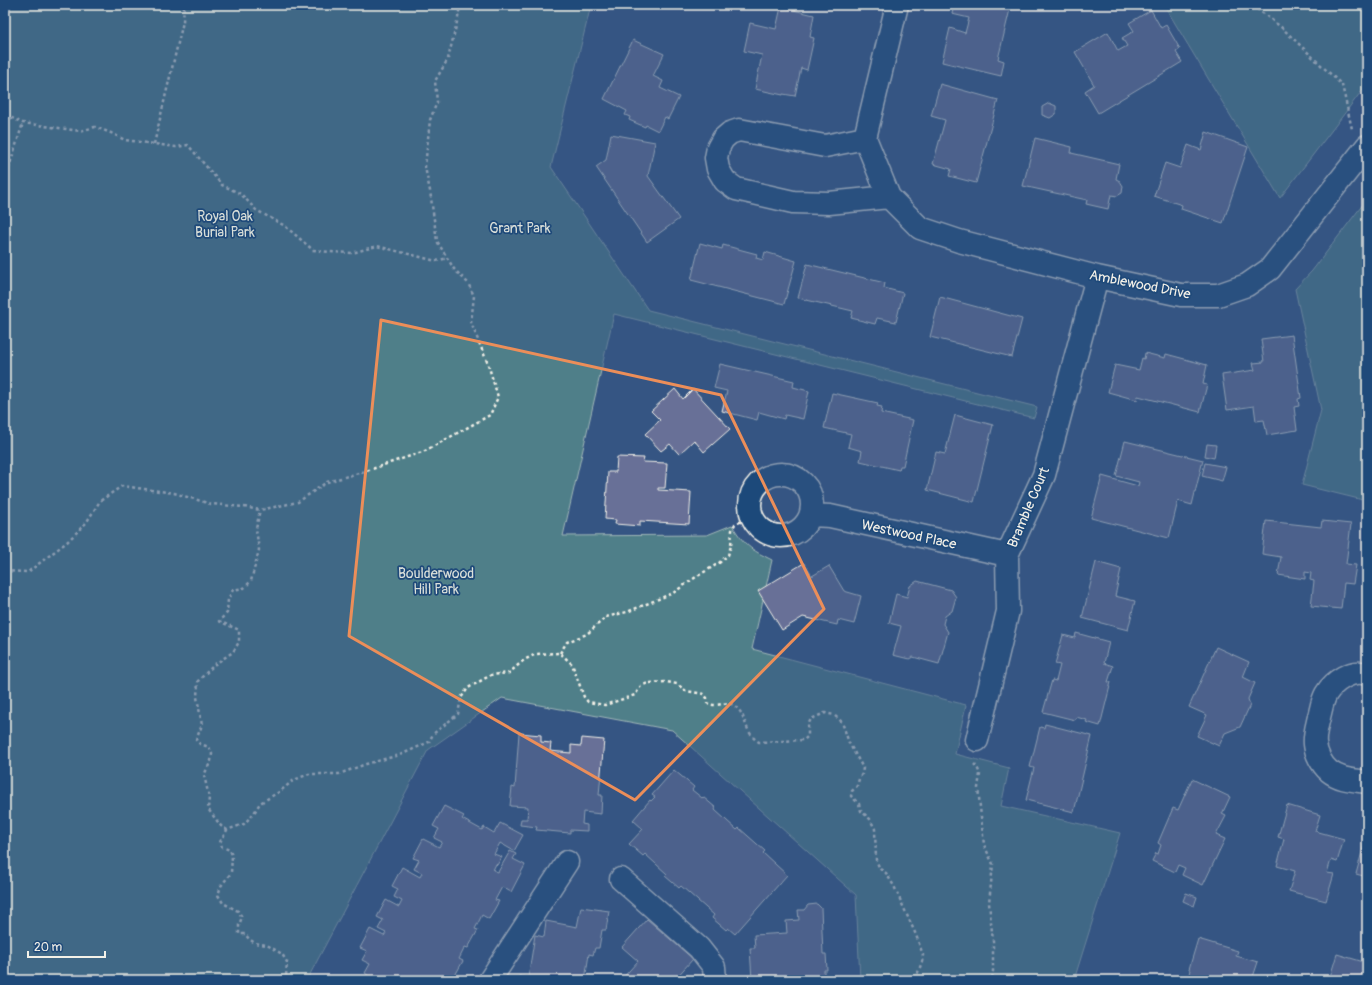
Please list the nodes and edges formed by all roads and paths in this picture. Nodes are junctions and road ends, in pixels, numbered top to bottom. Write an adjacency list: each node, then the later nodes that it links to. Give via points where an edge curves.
1 (184, 5): 8 (path, via 183,22)
2 (460, 5): 12 (path, via 448,59 435,81 437,102 430,120 425,167 437,241)
3 (897, 5): 7 (street)
4 (1252, 5): 9 (path, via 1281,27 1342,85)
5 (5, 119): 6 (path, via 12,118)
6 (23, 123): 8 (path, via 80,131 95,127 125,140); 10 (path)
7 (865, 138): 11 (street, Amblewood Drive); 11 (street, via 826,146 740,130 723,138 716,158 718,169 725,181 736,188 792,202 829,203)
8 (154, 144): 12 (path, via 176,147 188,145 222,185 240,194 256,210 285,226 314,250 352,253 377,246 436,261)
9 (1362, 152): 13 (street, Amblewood Drive, via 1270,269 1247,285 1218,295 1181,295)
10 (5, 180)
11 (889, 197): 13 (street, Amblewood Drive, via 920,228 959,241)
12 (448, 258): 14 (path, via 454,269 468,283 474,296 471,323 498,397 490,415 425,451 327,482 298,502)
13 (1097, 277): 17 (street, Bramble Court, via 1044,474)
14 (260, 510): 18 (path, via 211,504 174,493 122,486 100,502 86,523 67,542 28,572); 24 (path, via 256,529 259,550 251,581 244,588 233,590 228,599 227,613 219,621 239,630 239,642 233,652 215,664 198,681 197,697 202,725 196,740 209,746 212,754 204,775 209,797 208,809)
15 (811, 515): 16 (street, via 800,530 782,536 764,532); 16 (street, via 810,493 796,477 785,474 764,478 756,486 751,496); 17 (street, Westwood Place, via 830,516)
16 (752, 517): 19 (path, via 735,524 728,555 719,563 673,593 627,612 606,617 587,634 567,642)
17 (1007, 555): 21 (street, Bramble Court, via 1008,611)
18 (5, 571)
19 (560, 653): 24 (path, via 536,654 509,673 491,675 468,688 461,698 458,714 433,734 429,742 400,755 339,774 309,774 294,780 260,803 244,824); 30 (path, via 572,664 588,702 605,705 635,695 641,686 648,683 678,684 686,691 704,694 707,703 712,706 729,703 736,706 741,712 747,730 759,742 804,740 808,736 811,719 825,713 834,715 842,722 849,743 863,768 851,796 875,829 876,860 880,870 886,873 894,886 923,955)
20 (1367, 674): 23 (street, via 1348,675 1334,683 1326,695 1316,730 1315,745 1320,759 1329,771 1342,778)
21 (977, 740)
22 (972, 762): 31 (path, via 980,774 978,788 984,845 993,864 988,903 993,941)
23 (1367, 782)
24 (227, 830): 27 (path, via 220,842 232,855 231,873 218,895 223,903 238,911 242,917 239,934 245,934 255,943 267,945 282,954 287,962 286,976)
25 (567, 862): 28 (street)
26 (621, 879): 29 (street, via 699,948 714,967)
27 (283, 980)
28 (490, 980)
29 (715, 980)
30 (917, 980)
31 (992, 980)

